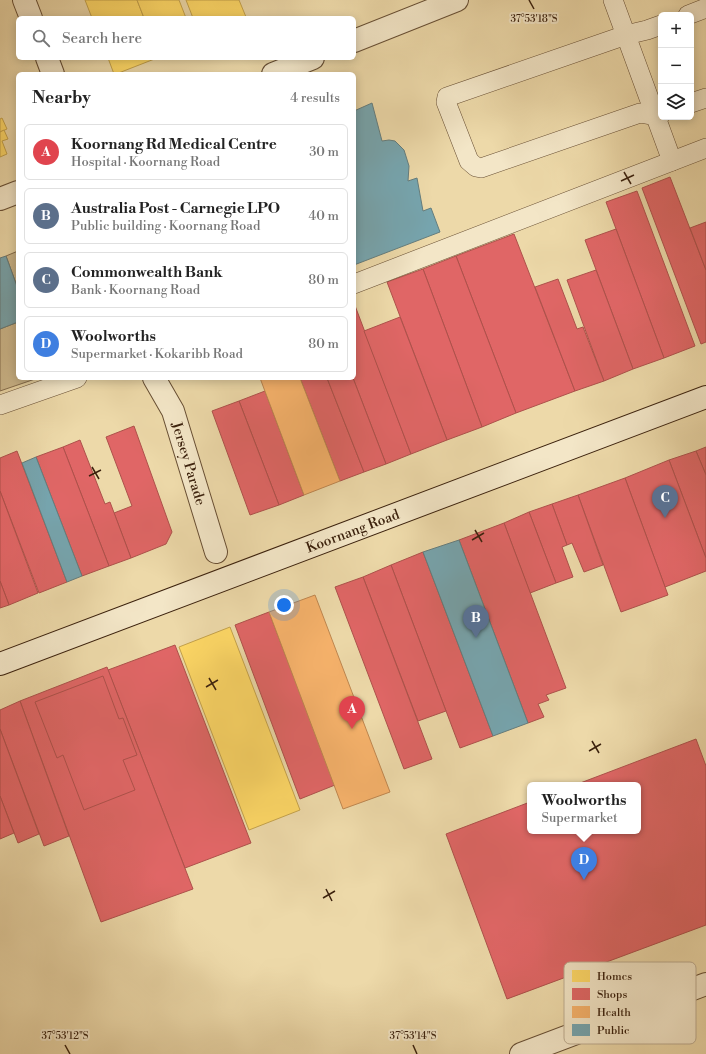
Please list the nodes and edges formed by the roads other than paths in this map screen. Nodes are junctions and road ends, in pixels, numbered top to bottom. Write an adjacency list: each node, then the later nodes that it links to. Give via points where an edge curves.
1 (24, 0): 6 (street)
2 (457, 0): 9 (street)
3 (613, 0): 8 (lane)
4 (706, 8): 5 (lane)
5 (694, 13)
6 (30, 16)
7 (658, 26): 8 (lane)
8 (626, 35): 16 (lane); 16 (lane, via 447,97 446,102 469,161 482,168 640,113)
9 (356, 40)
10 (48, 60): 12 (street)
11 (308, 60): 13 (street)
12 (52, 72)
13 (278, 72)
14 (706, 98): 15 (lane)
15 (694, 102)
16 (658, 115)
17 (660, 120): 19 (lane)
18 (706, 148): 19 (lane)
19 (672, 161): 22 (lane)
20 (16, 193): 21 (street)
21 (0, 199)
22 (356, 283)
23 (71, 380): 26 (lane)
24 (155, 380): 27 (street, Jersey Parade, via 173,411)
25 (706, 397): 28 (street, Koornang Road)
26 (0, 405)
27 (216, 552)
28 (0, 664)
29 (706, 984): 30 (street)
30 (696, 988)
31 (564, 1038): 32 (street)
32 (521, 1054)

